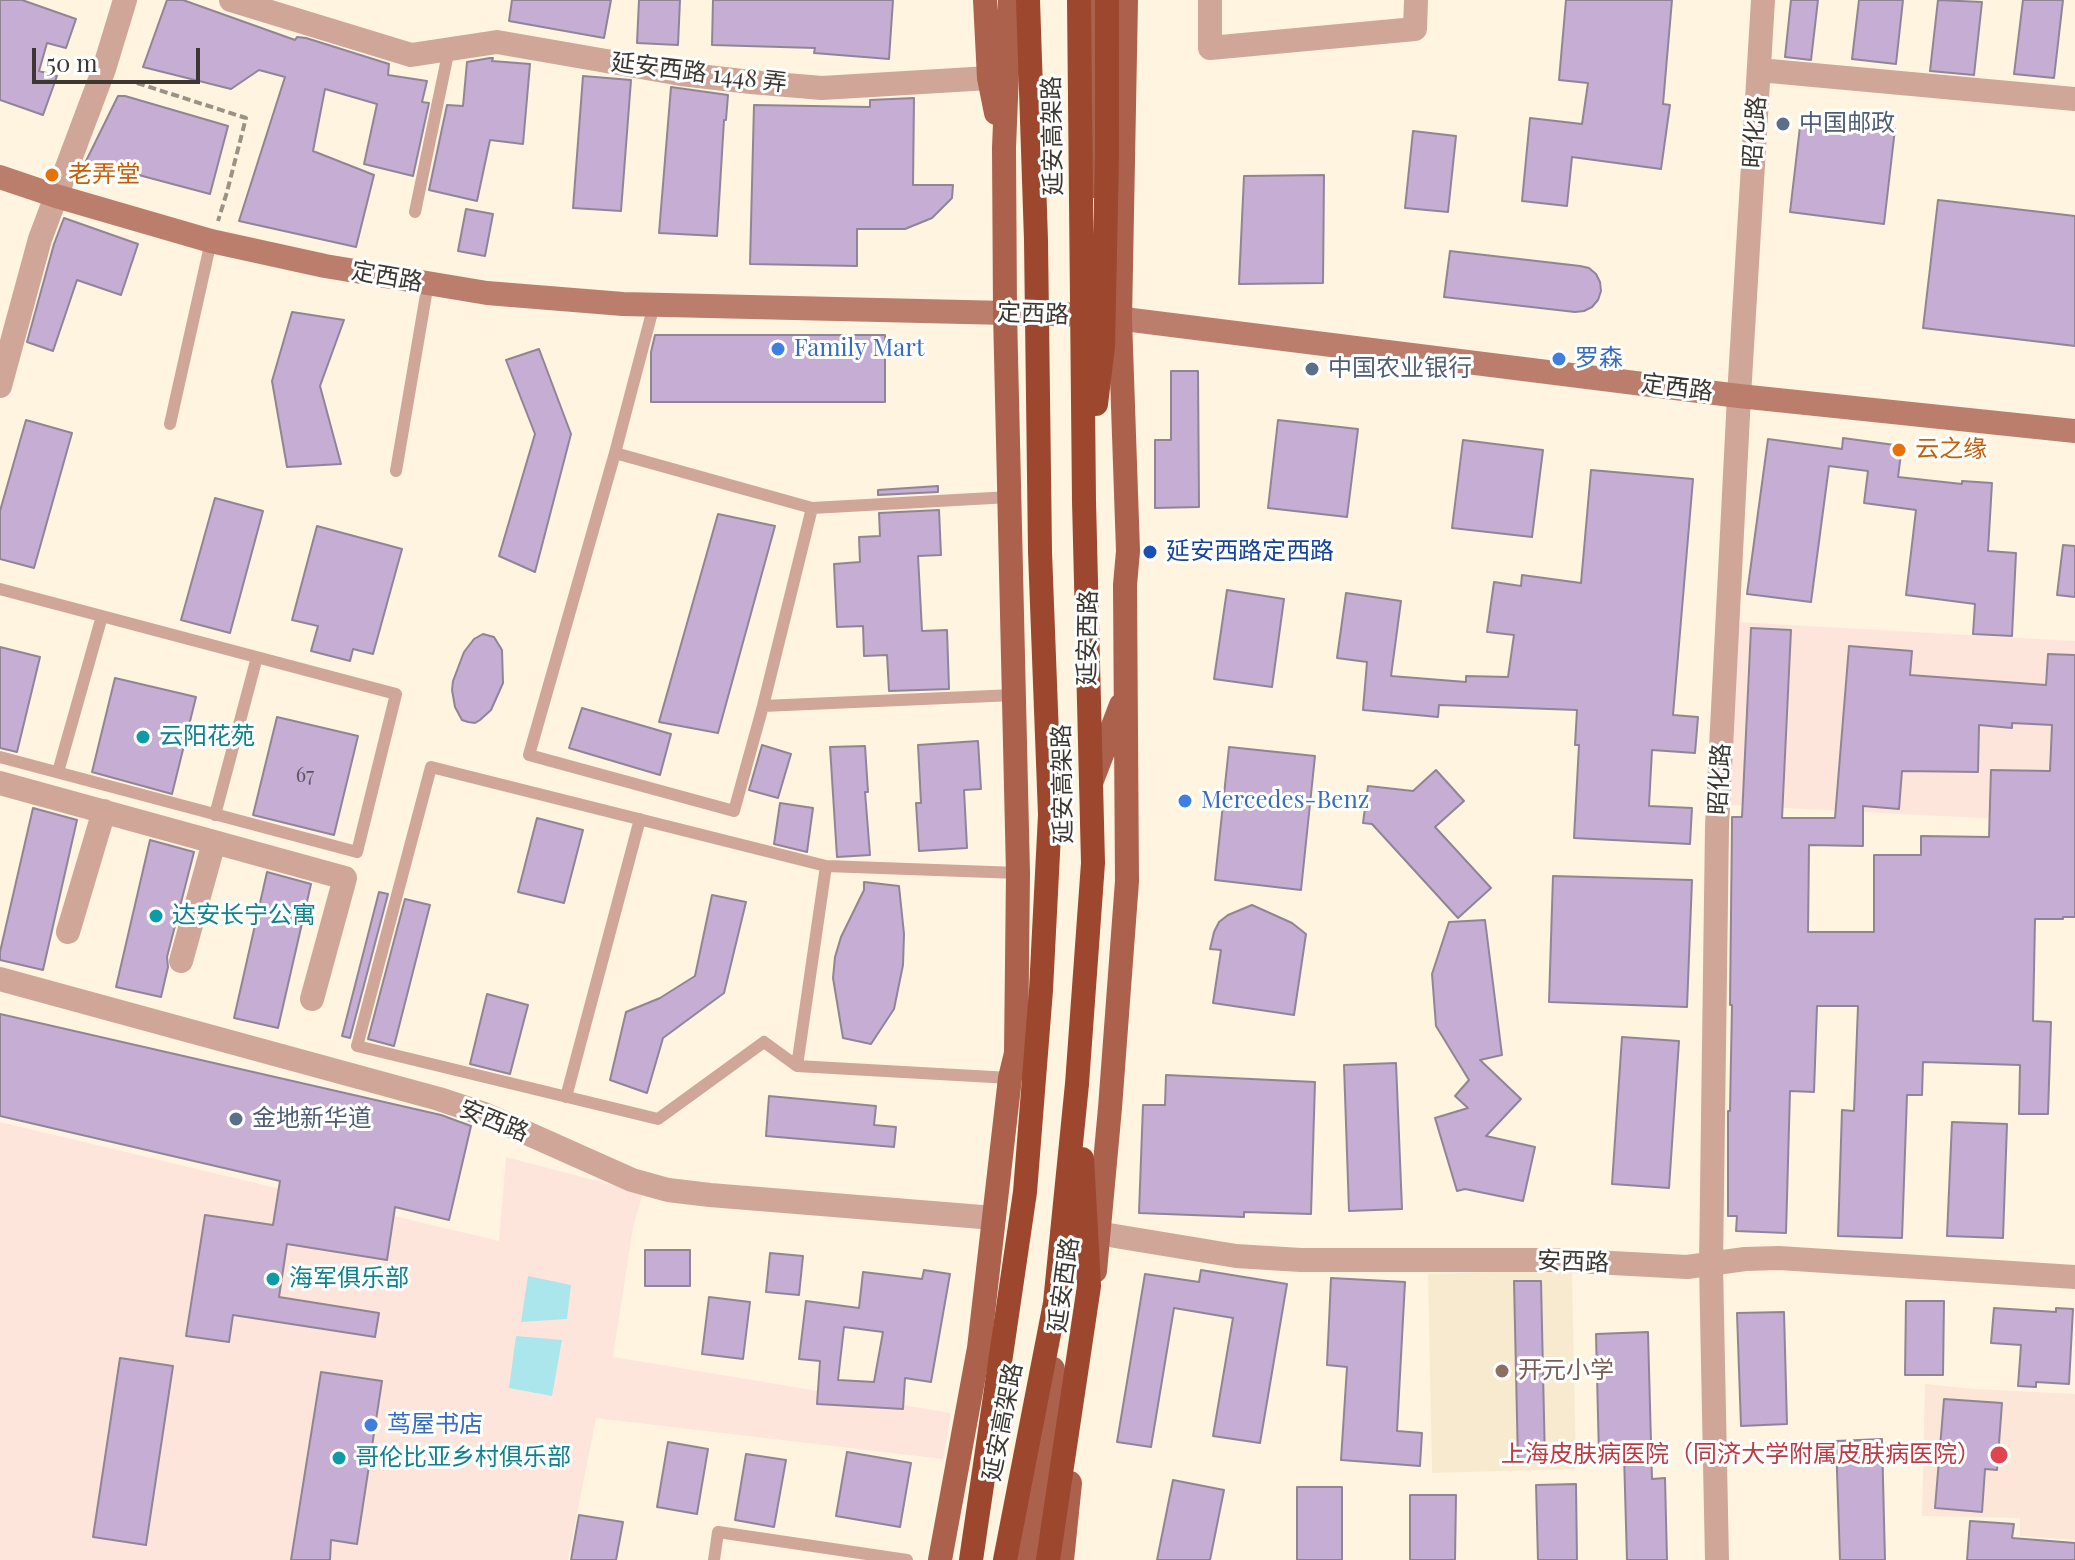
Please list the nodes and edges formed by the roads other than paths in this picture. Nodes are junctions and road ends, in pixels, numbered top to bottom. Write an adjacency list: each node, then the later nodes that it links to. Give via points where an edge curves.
1 (125, 0): 21 (street)
2 (231, 0): 14 (street, 延安西路 1448 弄, via 411,55)
3 (985, 0): 17 (main road)
4 (1010, 0): 19 (main road)
5 (1019, 0): 15 (highway)
6 (1028, 0): 15 (highway, 延安高架路)
7 (1079, 0): 36 (highway, 延安高架路)
8 (1093, 0): 27 (main road, 延安西路)
9 (1107, 0): 36 (highway, via 1103,346)
10 (1126, 0): 28 (main road)
11 (1210, 0): 12 (street, via 1210,48 1414,38)
12 (1416, 0)
13 (1763, 0): 16 (street, 昭化路)
14 (449, 49): 17 (street, 延安西路 1448 弄, via 497,42 681,74 822,88); 22 (lane)
15 (1029, 51): 70 (highway, 延安高架路, via 1050,815 1025,1192)
16 (1759, 70): 18 (street); 30 (street, 昭化路)
17 (989, 78): 19 (main road)
18 (2075, 99)
19 (1004, 148): 26 (main road)
20 (0, 177): 21 (street, 定西路)
21 (56, 196): 23 (street, 定西路); 29 (street)
22 (415, 212)
23 (211, 241): 24 (street, 定西路); 31 (lane)
24 (428, 283): 25 (street, 定西路, via 487,293); 34 (lane)
25 (654, 305): 26 (street, 定西路); 33 (lane)
26 (1005, 312): 27 (street, 定西路); 35 (main road)
27 (1092, 315): 28 (street, 定西路); 47 (main road, 延安西路)
28 (1120, 319): 30 (street, 定西路); 41 (main road, via 1128,551)
29 (0, 386)
30 (1739, 396): 32 (street, 定西路); 65 (street, 昭化路, via 1717,826)
31 (170, 424)
32 (2075, 431)
33 (615, 453): 37 (lane); 43 (lane, via 529,755 734,811)
34 (396, 471)
35 (1010, 497): 37 (lane); 42 (main road)
36 (1084, 501): 60 (highway, 延安高架路, via 1093,863)
37 (812, 508): 43 (lane)
38 (0, 589): 39 (lane)
39 (102, 616): 40 (lane); 45 (lane)
40 (257, 657): 49 (lane); 49 (lane, via 396,694 357,852)
41 (1126, 693): 47 (main road); 64 (main road, via 1127,881)
42 (1014, 695): 43 (lane); 53 (main road)
43 (763, 706)
44 (0, 757): 45 (lane)
45 (58, 772): 49 (lane)
46 (0, 783): 48 (street)
47 (1086, 796): 63 (main road, 延安西路)
48 (104, 811): 51 (street); 54 (street)
49 (215, 815)
50 (640, 819): 52 (lane); 61 (lane); 61 (lane, via 431,767 427,782 357,1046)
51 (214, 842): 55 (street); 57 (street, via 345,878)
52 (826, 866): 53 (lane); 58 (lane)
53 (1018, 873): 59 (main road, via 1016,1053)
54 (68, 932)
55 (181, 961)
56 (0, 979): 62 (street, 安西路, via 439,1099 632,1180 668,1190)
57 (312, 999)
58 (797, 1066): 59 (lane); 61 (lane, via 764,1042 658,1119)
59 (1010, 1078): 62 (main road)
60 (1077, 1084): 71 (highway, 延安高架路, via 1055,1303); 73 (highway, via 1089,1286)
61 (566, 1097)
62 (994, 1218): 69 (main road, via 979,1348)
63 (1072, 1229): 64 (street, 安西路); 72 (main road, 延安西路)
64 (1099, 1234): 65 (street, 安西路, via 1236,1256 1301,1260); 74 (main road)
65 (1711, 1265): 66 (street, 安西路, via 1779,1258); 75 (street, 昭化路)
66 (2075, 1277)
67 (714, 1560): 68 (lane, via 718,1532)
68 (907, 1560)
69 (940, 1560)
70 (971, 1560)
71 (1005, 1560)
72 (1026, 1560)
73 (1048, 1560)
74 (1062, 1560)
75 (1717, 1560)

